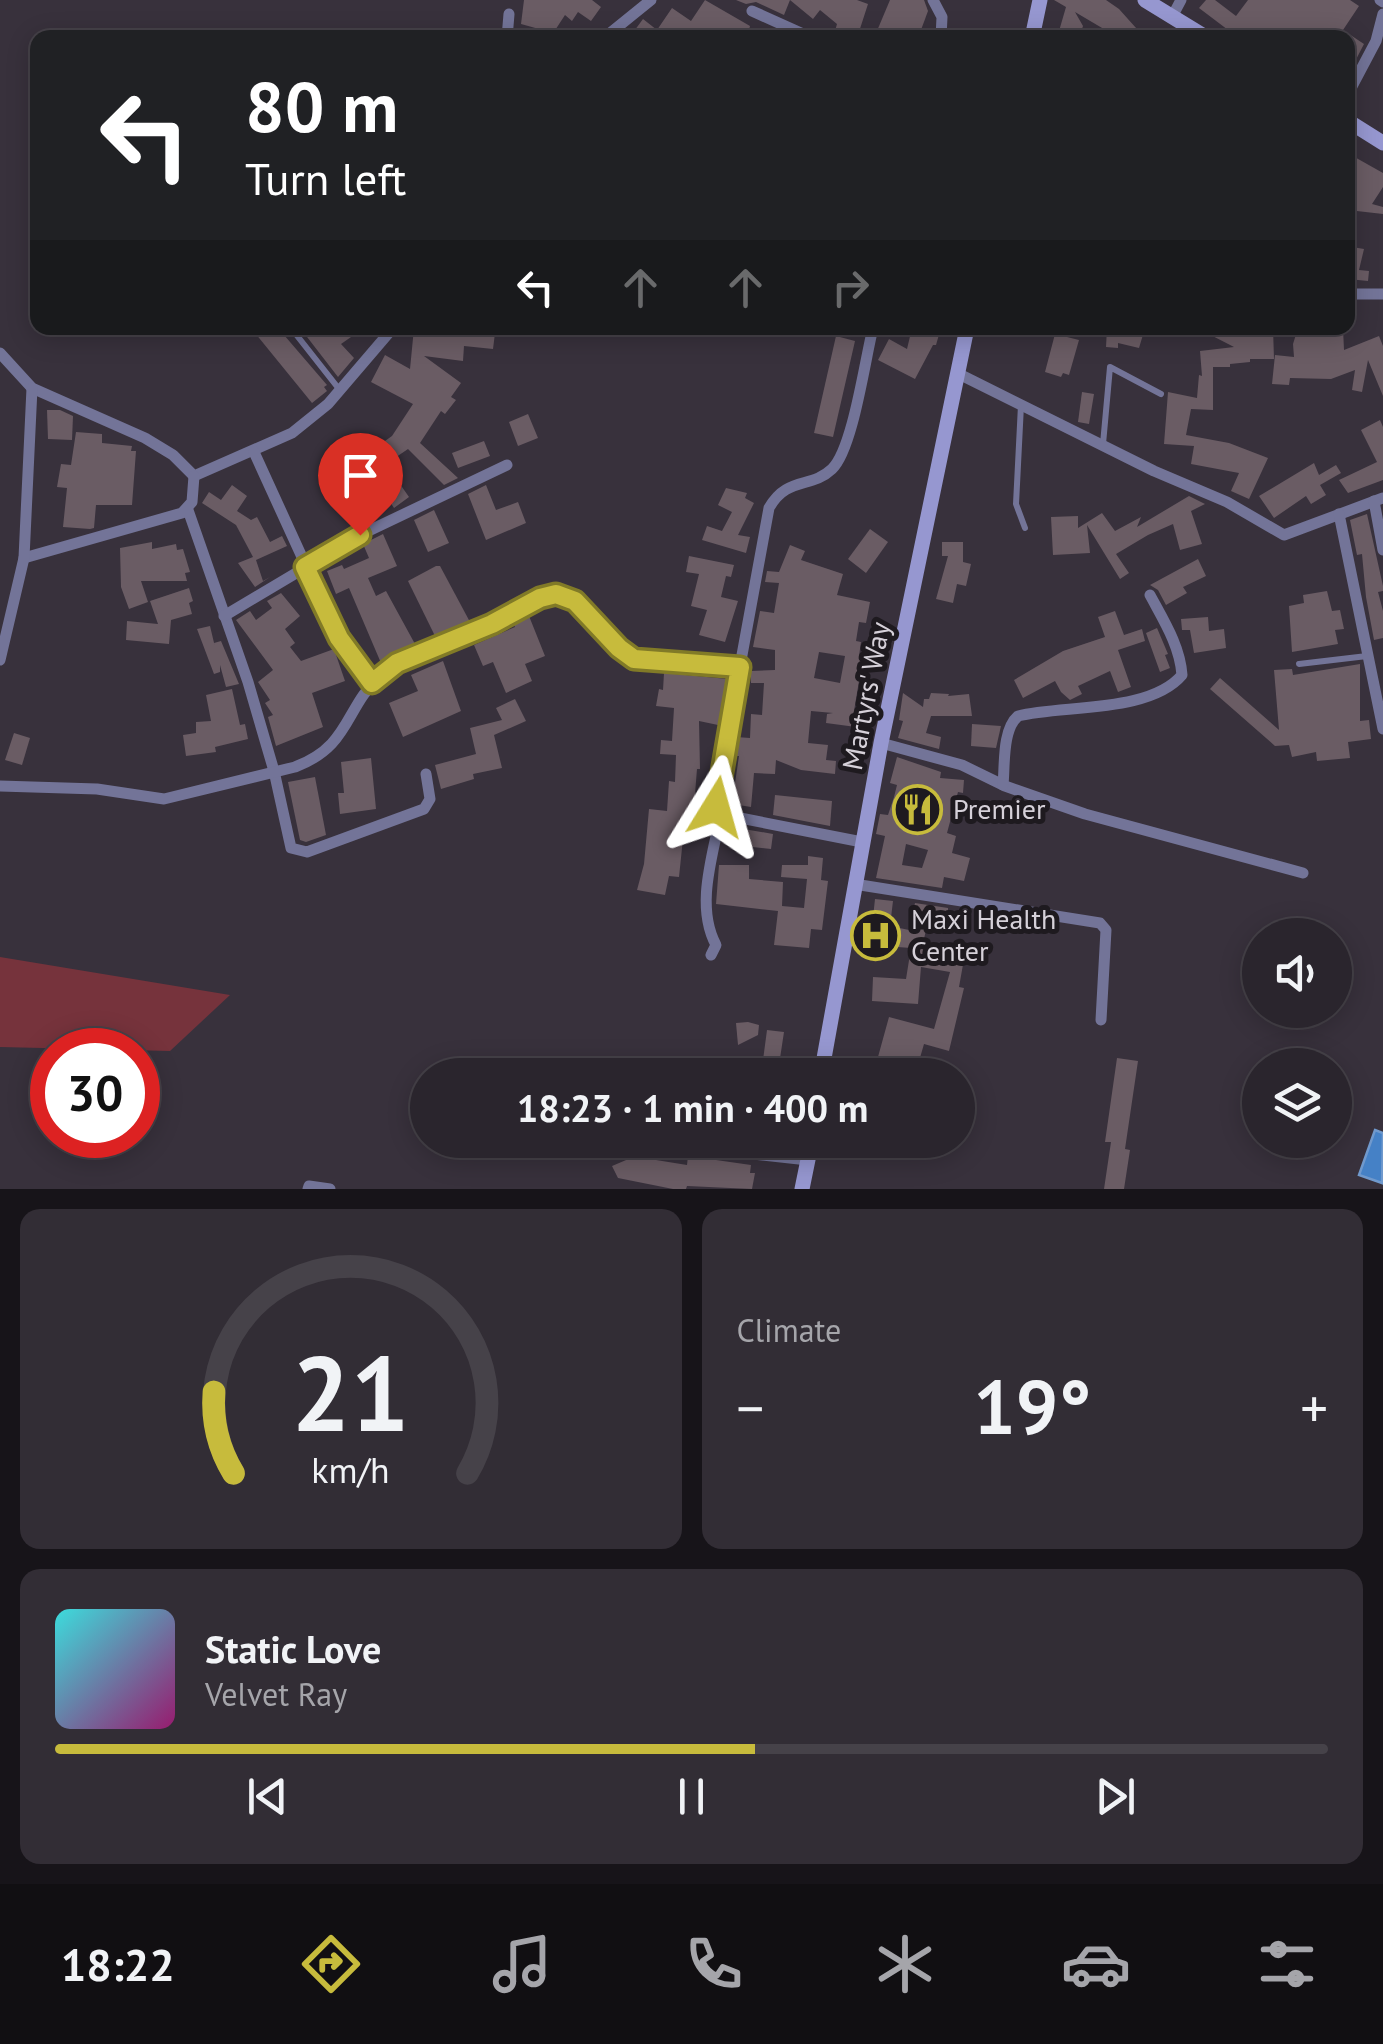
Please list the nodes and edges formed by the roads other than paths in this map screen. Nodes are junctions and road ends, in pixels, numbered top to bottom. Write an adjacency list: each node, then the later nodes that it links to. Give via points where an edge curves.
1 (651, 0): 11 (street)
2 (934, 0): 13 (street)
3 (1040, 0): 14 (main road)
4 (1144, 0): 9 (main road)
5 (1181, 0): 9 (street)
6 (752, 11): 12 (street)
7 (509, 14): 10 (street)
8 (1383, 14): 16 (street)
9 (1172, 17): 15 (main road)
10 (508, 30)
11 (614, 30)
12 (794, 30)
13 (941, 30)
14 (1034, 30)
15 (1194, 30)
16 (1355, 81)
17 (1355, 126): 18 (main road)
18 (1383, 143)
19 (1355, 294): 20 (street)
20 (1383, 294)
21 (297, 335): 28 (lane)
22 (387, 335): 28 (street)
23 (871, 335): 47 (street, via 837,465 777,494 769,508)
24 (965, 335): 26 (main road, Martyrs' Way)
25 (0, 354): 27 (street)
26 (956, 373): 30 (street); 50 (main road, Martyrs' Way)
27 (32, 388): 34 (street, via 145,438); 40 (street)
28 (340, 390): 32 (street, via 292,433)
29 (1162, 394): 31 (lane, via 1110,366)
30 (1021, 404): 31 (street); 38 (lane, via 1016,504)
31 (1103, 444): 37 (street, via 1284,535)
32 (254, 452): 34 (street); 41 (street)
33 (507, 465): 41 (street)
34 (194, 476): 36 (street)
35 (1378, 500): 37 (street); 39 (street)
36 (188, 510): 40 (street); 43 (street)
37 (1339, 514): 44 (street)
38 (1025, 528)
39 (1383, 550)
40 (24, 558): 45 (street)
41 (305, 567): 43 (street); 48 (street, via 339,638)
42 (1150, 595): 53 (street, via 1182,676 1140,699 1018,716 1008,735)
43 (224, 616): 51 (street)
44 (1368, 656): 46 (lane); 49 (street)
45 (0, 660)
46 (1299, 664)
47 (740, 667): 48 (street, via 634,659 575,601 556,594 397,663); 55 (street, via 715,802)
48 (372, 683): 51 (street, via 325,753)
49 (1383, 729)
50 (881, 743): 53 (street, via 962,765); 56 (main road, Martyrs' Way)
51 (274, 771): 52 (street, via 288,840 300,852 424,809 430,799); 54 (street, via 164,799)
52 (426, 774)
53 (1003, 785): 57 (street)
54 (0, 786)
55 (722, 813): 56 (street); 59 (street, via 706,896 708,932 716,946)
56 (862, 842): 58 (main road, Martyrs' Way)
57 (1302, 873)
58 (854, 884): 60 (street, via 1100,923 1106,930); 61 (main road, Martyrs' Way)
59 (710, 955)
60 (1100, 1020)
61 (825, 1058)
62 (790, 1158): 63 (street)
63 (808, 1160): 66 (main road)
64 (308, 1189): 65 (street)
65 (330, 1189)
66 (802, 1189)

